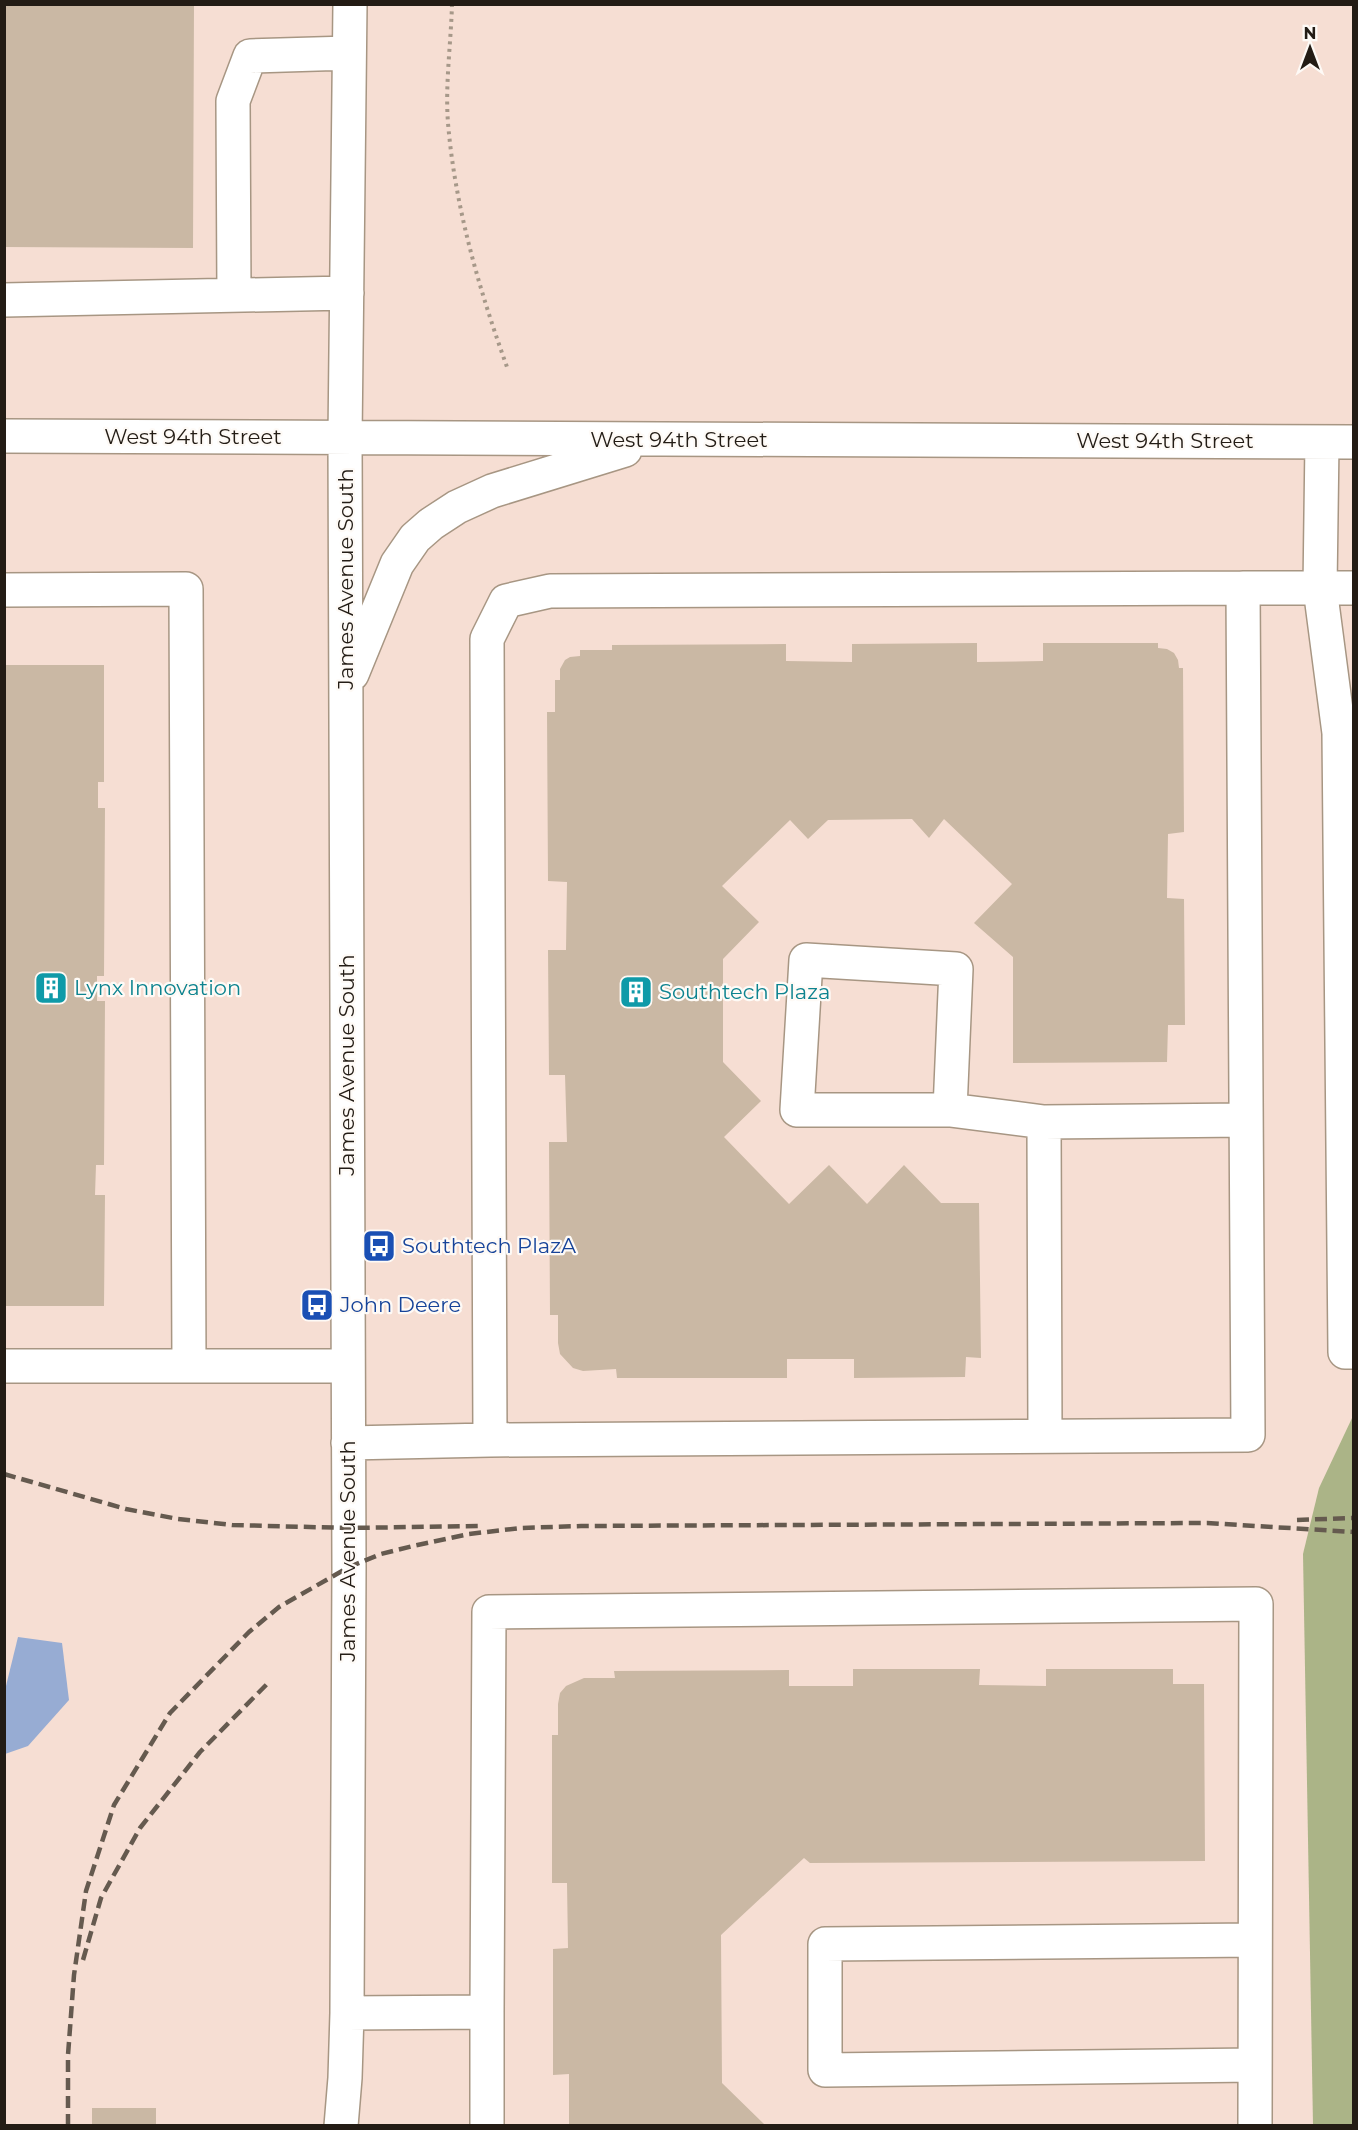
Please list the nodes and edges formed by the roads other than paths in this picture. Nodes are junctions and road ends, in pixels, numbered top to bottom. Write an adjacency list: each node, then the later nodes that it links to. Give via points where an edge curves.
1 (350, 4): 2 (street, James Avenue South)
2 (349, 53): 3 (street, James Avenue South); 4 (street, via 250,56 233,101)
3 (346, 293): 4 (street); 7 (street, James Avenue South)
4 (234, 296): 5 (street)
5 (4, 300)
6 (4, 436): 7 (street, West 94th Street)
7 (345, 438): 8 (street, West 94th Street); 14 (street, James Avenue South)
8 (656, 440): 9 (street, West 94th Street); 14 (street, via 492,491 431,524 415,538 397,564)
9 (1338, 442): 11 (street)
10 (1243, 588): 11 (street); 16 (street); 23 (street, via 550,591 506,601 487,639)
11 (1320, 588): 12 (street); 18 (street, via 1339,733 1344,1352)
12 (1353, 588)
13 (4, 590): 20 (street, via 186,589)
14 (347, 687): 21 (street, James Avenue South)
15 (950, 1110): 15 (street, via 797,1110 806,960 956,969); 17 (street)
16 (1246, 1120): 17 (street); 22 (street, via 1248,1435)
17 (1044, 1122): 22 (street)
18 (1353, 1352)
19 (4, 1366): 20 (street)
20 (189, 1366): 21 (street)
21 (348, 1366): 24 (street, James Avenue South)
22 (1045, 1436): 23 (street)
23 (490, 1440): 24 (street)
24 (348, 1443): 27 (street, James Avenue South)
25 (1255, 1940): 26 (street, via 1256,1604 489,1612); 28 (street); 28 (street, via 825,1944 825,2070)
26 (486, 2012): 27 (street); 30 (street)
27 (347, 2013): 29 (street, James Avenue South)
28 (1255, 2065): 31 (street)
29 (340, 2126)
30 (487, 2126)
31 (1255, 2126)

